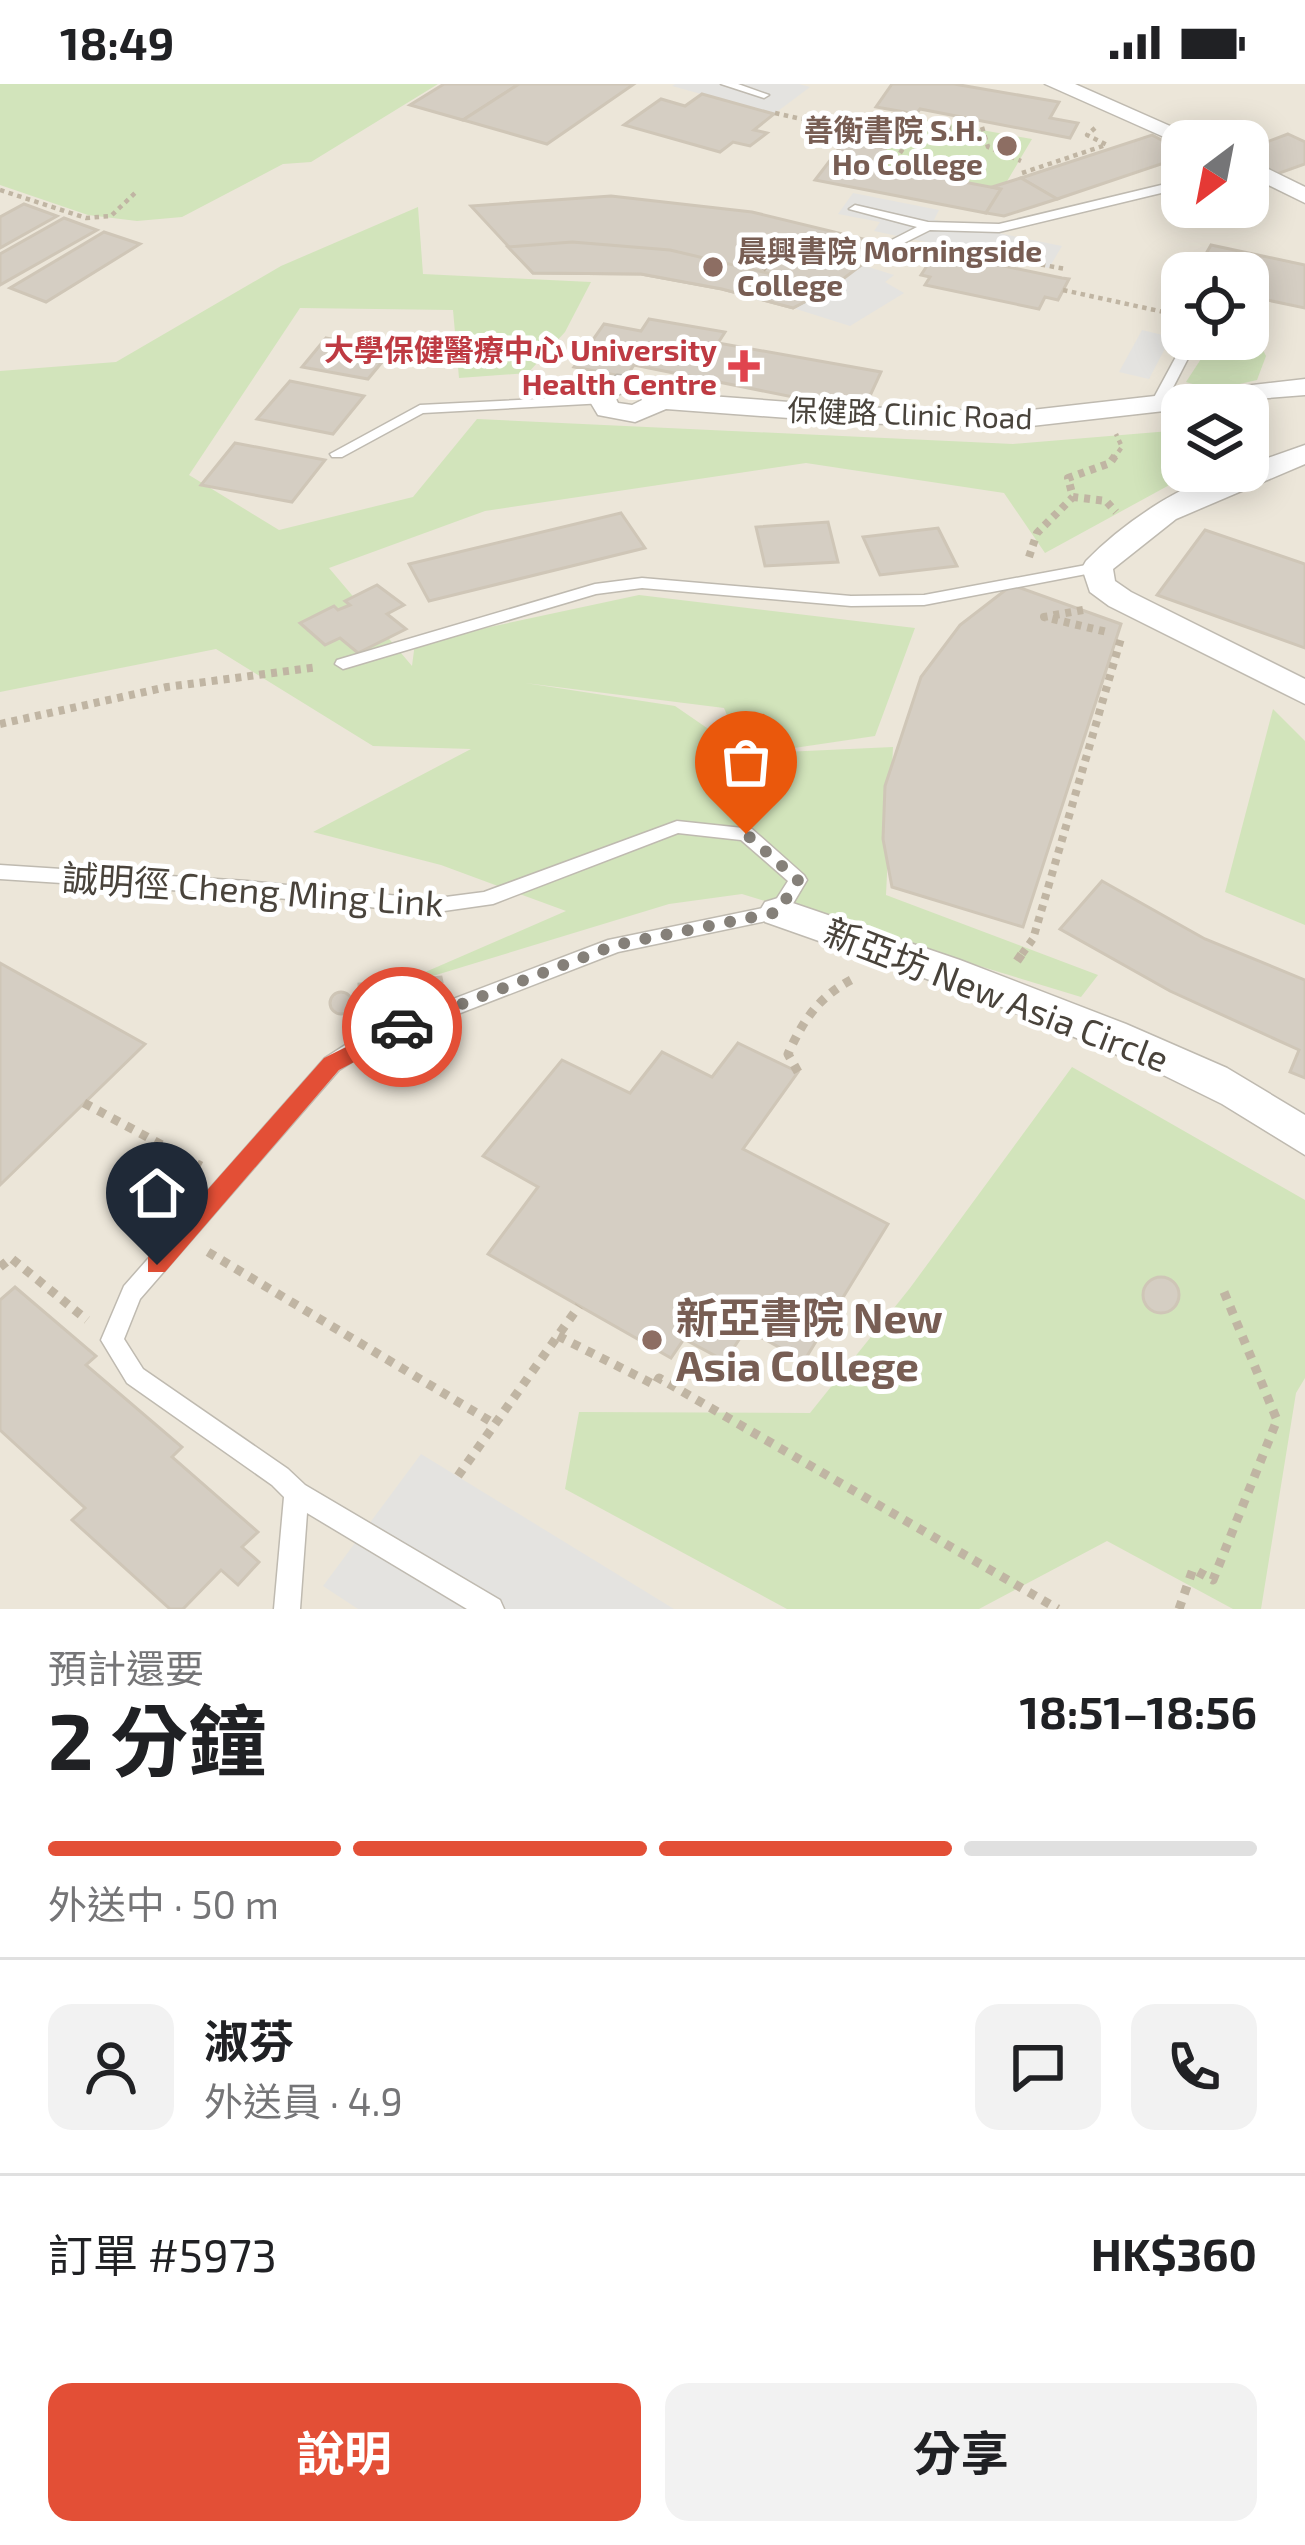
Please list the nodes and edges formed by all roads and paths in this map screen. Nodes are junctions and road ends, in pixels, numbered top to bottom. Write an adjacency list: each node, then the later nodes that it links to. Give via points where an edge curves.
1 (726, 84): 3 (lane)
2 (1056, 84): 7 (street)
3 (764, 94)
4 (776, 113): 8 (path)
5 (877, 114): 6 (path)
6 (909, 124)
7 (1161, 128)
8 (895, 140)
9 (1107, 145): 12 (path)
10 (900, 153): 11 (path, via 920,123 982,130 991,149)
11 (1021, 161)
12 (1022, 173)
13 (1269, 177): 17 (street)
14 (1161, 189): 19 (lane, via 1023,225)
15 (0, 190): 16 (path, via 86,218 111,216)
16 (136, 192)
17 (1305, 196)
18 (855, 209): 19 (lane)
19 (928, 226): 20 (lane)
20 (882, 250)
21 (779, 252): 24 (path)
22 (1032, 263): 23 (path)
23 (1066, 269)
24 (763, 270)
25 (1064, 290): 26 (path)
26 (1161, 311)
27 (1181, 360): 30 (lane)
28 (1305, 387): 30 (street, 保健路 Clinic Road)
29 (600, 400): 30 (street, 保健路 Clinic Road, via 626,382 652,388 658,400 975,421); 32 (lane, 保健路 Clinic Road, via 420,409)
30 (1158, 403)
31 (1112, 427): 34 (path, via 1122,447 1111,463 1068,478)
32 (337, 454)
33 (1305, 454): 35 (street)
34 (1073, 497): 35 (path, via 1106,501); 36 (path)
35 (1135, 533): 37 (street)
36 (1030, 548)
37 (1097, 568): 39 (lane, via 924,600 851,602 642,583 596,589); 40 (street, via 1100,585 1120,598)
38 (1085, 610): 44 (path, via 1043,617 1123,635)
39 (343, 664): 41 (path, via 167,687)
40 (1305, 693)
41 (0, 724)
42 (0, 872): 43 (lane, 誠明徑 Cheng Ming Link, via 430,906 486,899 677,826 746,834 798,880)
43 (778, 912): 45 (street, 新亞坊 New Asia Circle); 49 (lane, 新亞坊 New Asia Circle, via 615,945 371,1040 332,1064)
44 (1034, 939)
45 (908, 956): 46 (path, via 830,988 804,1017 788,1054); 48 (street, 新亞坊 New Asia Circle, via 1184,1066)
46 (798, 1072)
47 (84, 1103): 49 (path)
48 (1305, 1138)
49 (229, 1181): 50 (lane, 新亞坊 New Asia Circle)
50 (181, 1237): 55 (lane, 新亞坊 New Asia Circle, via 132,1293); 56 (path)
51 (0, 1267): 55 (path, via 11,1258)
52 (1223, 1292): 62 (path, via 1277,1420 1213,1580 1193,1569)
53 (579, 1306): 54 (path)
54 (558, 1336): 56 (path); 61 (path, via 655,1385 659,1378)
55 (112, 1340): 58 (lane, via 135,1376)
56 (495, 1424): 57 (path)
57 (458, 1476)
58 (296, 1493): 59 (lane); 60 (lane)
59 (286, 1609)
60 (490, 1609)
61 (1058, 1609)
62 (1179, 1609)

